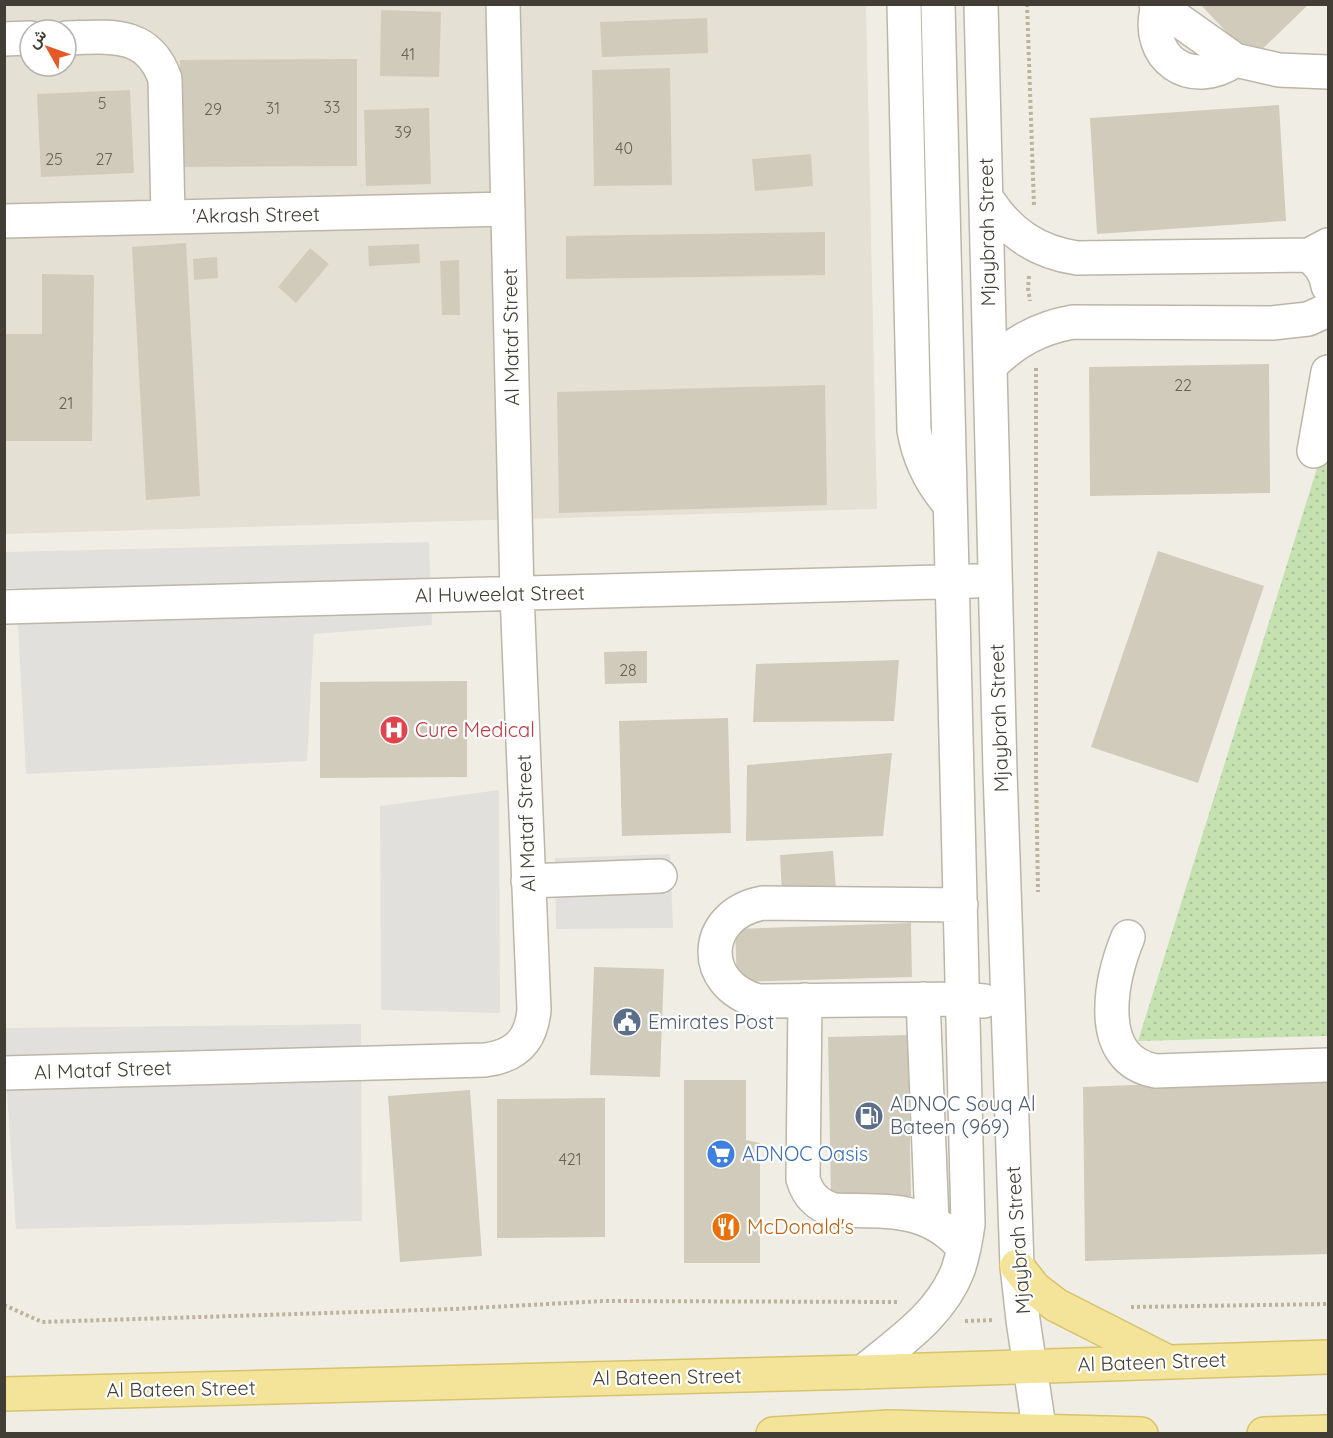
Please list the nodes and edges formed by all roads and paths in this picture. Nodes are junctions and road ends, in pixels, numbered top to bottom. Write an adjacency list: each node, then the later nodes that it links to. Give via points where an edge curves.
1 (503, 4): 10 (street, Al Mataf Street)
2 (904, 4): 20 (street, via 914,430 927,473)
3 (938, 4): 20 (street)
4 (981, 4): 9 (street, Mjaybrah Street)
5 (1027, 4): 13 (path)
6 (1157, 5): 8 (street, via 1234,60 1279,70)
7 (78, 38): 11 (street, via 129,40 157,61 165,79)
8 (1329, 72)
9 (987, 199): 13 (street, via 1007,226); 17 (street, Mjaybrah Street)
10 (508, 209): 11 (street, 'Akrash Street); 23 (street, Al Mataf Street)
11 (168, 217): 12 (street, 'Akrash Street)
12 (4, 221)
13 (1034, 230): 14 (street, via 1062,256 1077,258); 16 (path, via 1028,288)
14 (1319, 250): 15 (street)
15 (1327, 301): 16 (street, via 1308,319 1073,322)
16 (1036, 332): 17 (street); 27 (path)
17 (990, 366): 21 (street, Mjaybrah Street)
18 (1329, 372): 19 (street)
19 (1314, 451)
20 (950, 505): 22 (street)
21 (995, 581): 22 (street, Al Huweelat Street); 33 (street, Mjaybrah Street)
22 (953, 582): 23 (street, Al Huweelat Street); 28 (street)
23 (517, 594): 24 (street, Al Huweelat Street); 26 (street, Al Mataf Street)
24 (4, 607)
25 (660, 876): 26 (street)
26 (528, 881): 35 (street, Al Mataf Street, via 533,1022 520,1046 498,1059)
27 (1039, 900)
28 (961, 905): 31 (street); 32 (street, via 763,903 736,913 718,936 715,950 722,978 732,989 758,1001)
29 (1128, 937): 34 (street, via 1119,958 1112,1004 1116,1038 1134,1064 1156,1071)
30 (923, 999): 31 (street); 32 (street); 36 (street)
31 (963, 999): 33 (street, via 988,1002); 37 (street, via 969,1205)
32 (805, 1000): 36 (street, via 803,1179 809,1195 834,1210 906,1213)
33 (1008, 1017): 38 (street, Mjaybrah Street)
34 (1329, 1065)
35 (4, 1073)
36 (932, 1221): 37 (street)
37 (964, 1248): 48 (street, via 958,1270 934,1311)
38 (1017, 1266): 46 (main road, via 1034,1288 1056,1305); 47 (street, Mjaybrah Street)
39 (884, 1302): 41 (path, via 604,1301 42,1322)
40 (1329, 1304): 42 (path)
41 (4, 1305)
42 (1150, 1308)
43 (1000, 1320): 44 (path)
44 (957, 1321)
45 (1329, 1357): 46 (main road, Al Bateen Street)
46 (1168, 1361): 47 (main road, Al Bateen Street)
47 (1030, 1367): 48 (main road, Al Bateen Street); 51 (street, Mjaybrah Street)
48 (863, 1371): 49 (main road, Al Bateen Street)
49 (4, 1394)
50 (896, 1430): 51 (main road); 53 (main road)
51 (1040, 1432): 54 (main road)
52 (1329, 1432): 55 (main road)
53 (773, 1434)
54 (1141, 1434)
55 (1264, 1434)

